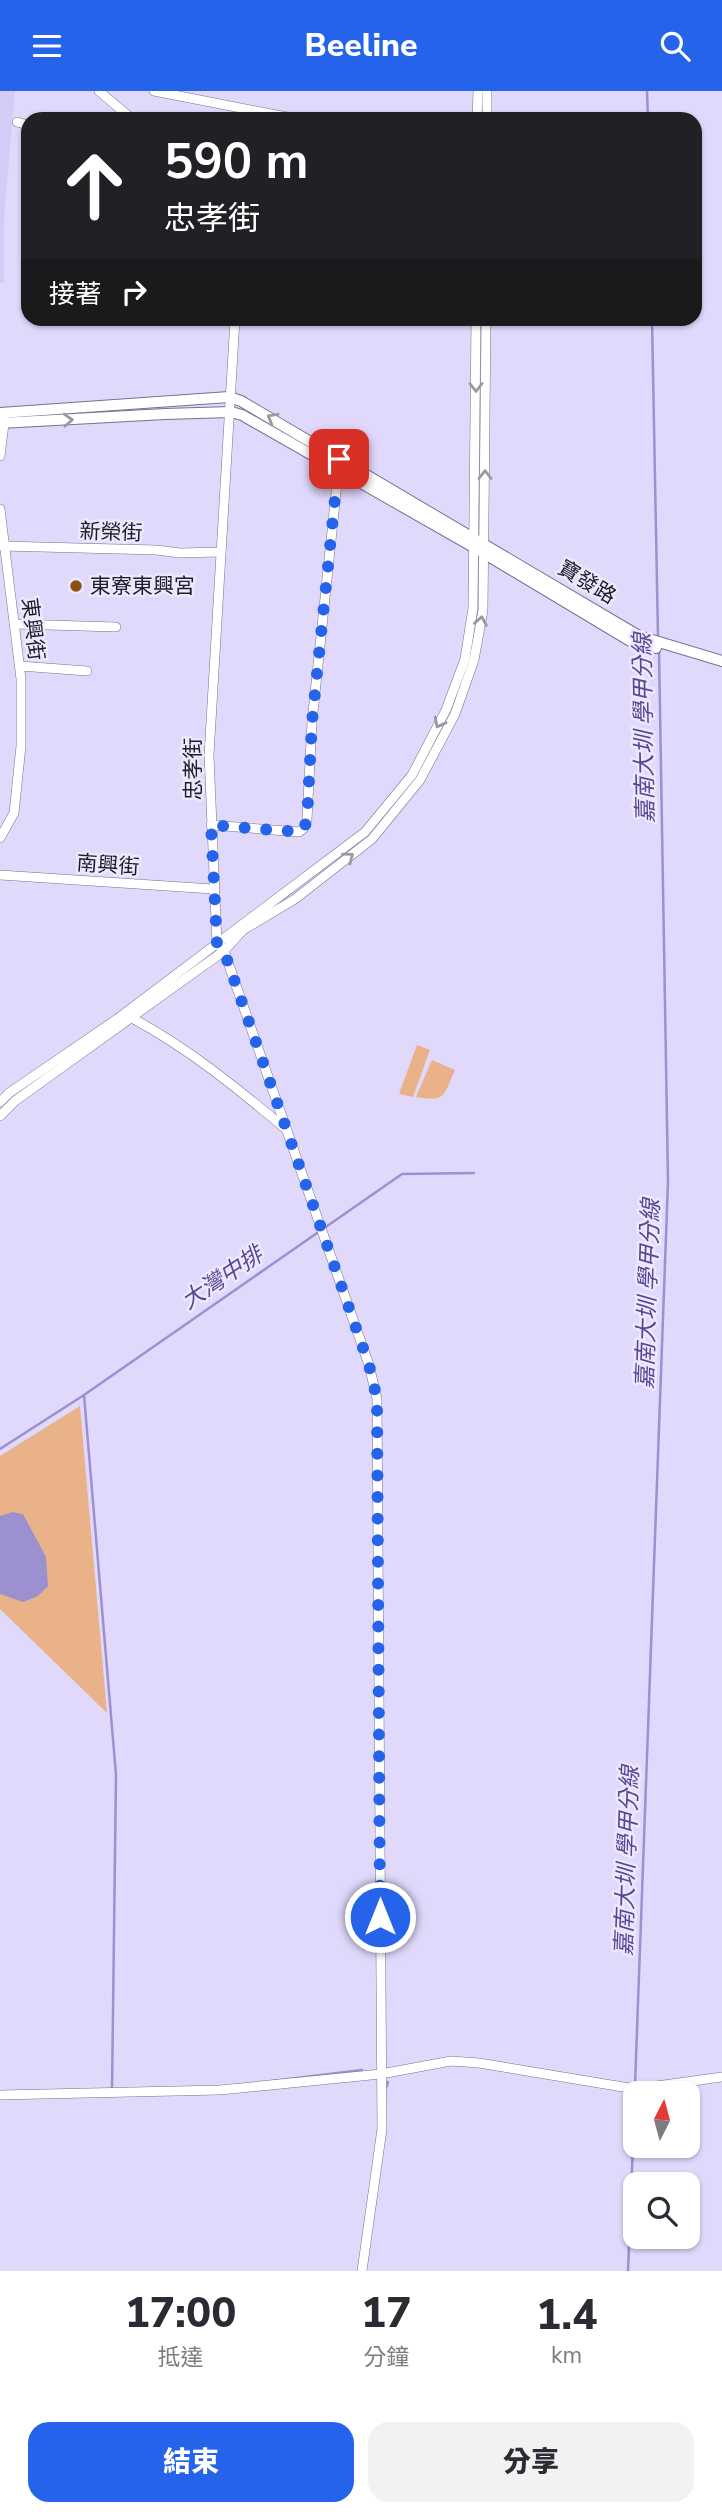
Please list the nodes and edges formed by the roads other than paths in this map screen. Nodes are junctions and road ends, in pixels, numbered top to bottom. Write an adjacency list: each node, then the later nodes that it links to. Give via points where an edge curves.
1 (99, 91): 5 (street)
2 (154, 91): 6 (street)
3 (478, 91): 7 (street)
4 (487, 91): 8 (street)
5 (124, 112)
6 (236, 112)
7 (477, 112)
8 (487, 112)
9 (17, 122): 10 (street)
10 (21, 123)
11 (235, 326): 14 (street, 忠孝街)
12 (476, 326): 21 (street, one-way to 21)
13 (486, 326): 21 (street, one-way to 13)
14 (229, 397): 15 (street, 忠孝街); 16 (main road); 18 (main road, 寶發路, one-way to 14, via 272,418)
15 (230, 412): 16 (main road, 寶發路, one-way to 15); 18 (main road, 寶發路); 22 (street, 忠孝街)
16 (2, 418): 17 (street)
17 (0, 456)
18 (339, 464): 21 (main road, 寶發路); 28 (street, via 312,722 307,820 299,832)
19 (0, 509): 20 (street, 東興街)
20 (3, 546): 22 (street, 新榮街); 23 (street, 東興街)
21 (480, 546): 25 (main road, 寶發路, via 639,636); 32 (street, via 465,659 446,710 412,775 365,832)
22 (220, 552): 28 (street, 忠孝街, via 209,755)
23 (14, 624): 24 (street); 26 (street, 東興街)
24 (116, 627)
25 (722, 661)
26 (20, 666): 27 (street); 29 (street, 東興街, via 21,746 14,813)
27 (87, 671)
28 (211, 825): 31 (street, 忠孝街)
29 (0, 838)
30 (0, 875): 31 (street, 南興街)
31 (214, 889): 32 (street, 忠孝街)
32 (221, 948): 33 (street); 34 (street); 36 (street, 忠孝街)
33 (130, 1017): 35 (street); 36 (street, via 180,1046)
34 (0, 1102)
35 (0, 1116)
36 (287, 1130): 37 (street, 忠孝街, via 377,1399)
37 (381, 2074): 38 (street, via 451,2061 621,2088 649,2089); 39 (street, via 220,2089); 40 (street, 忠孝街, via 382,2129)
38 (722, 2077)
39 (0, 2095)
40 (362, 2271)

